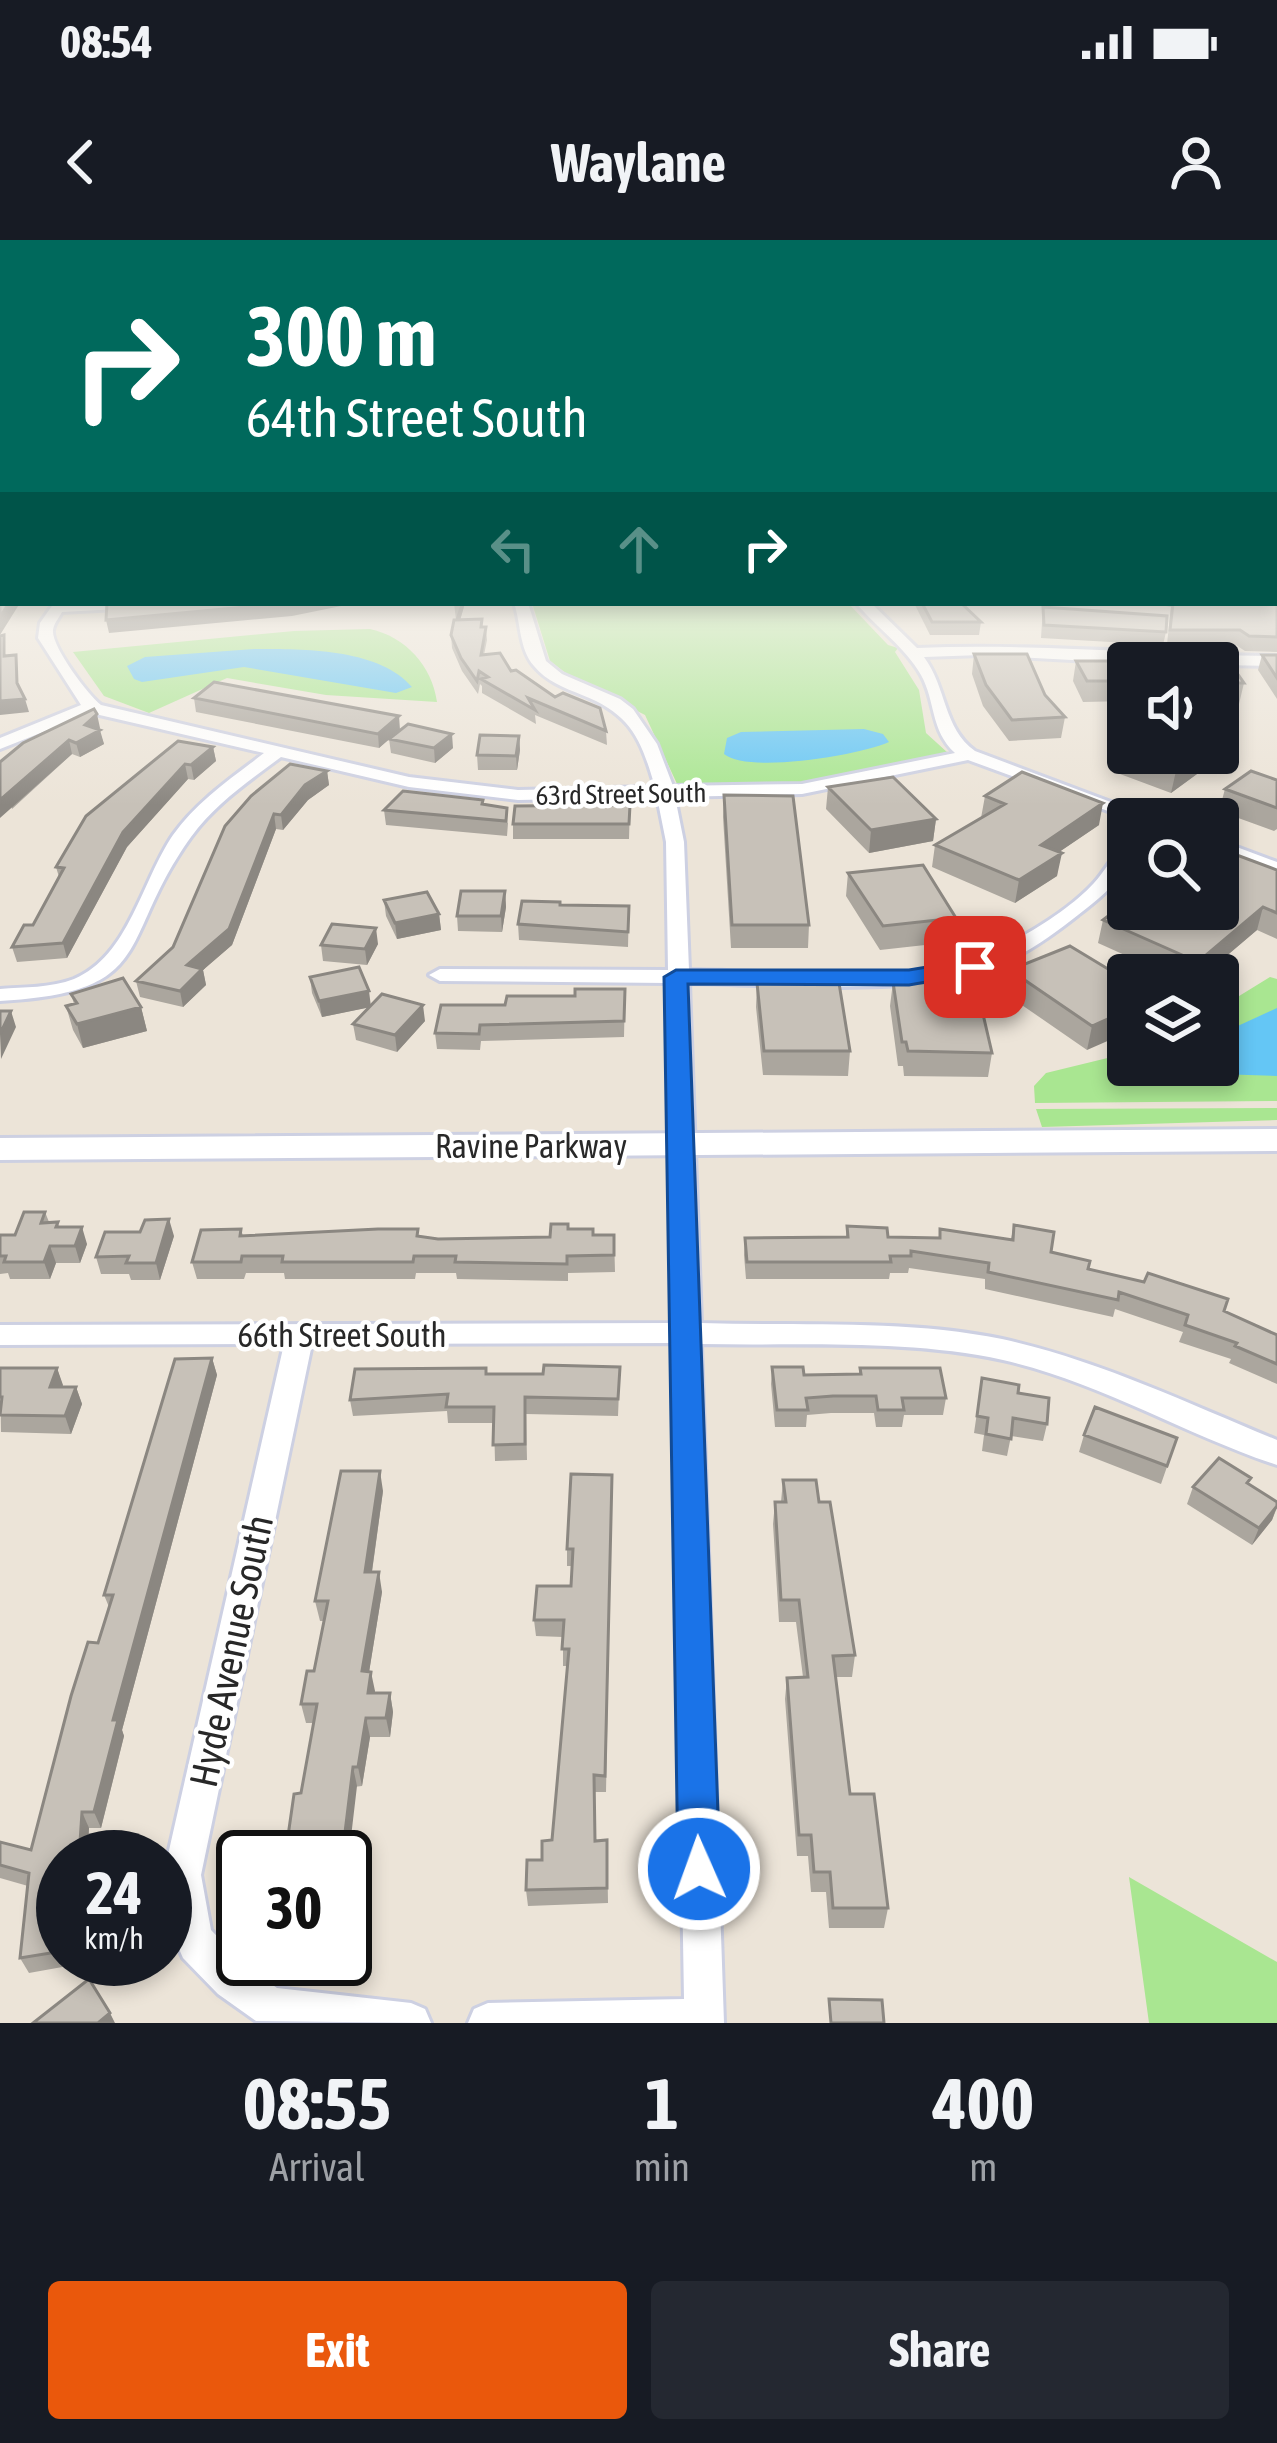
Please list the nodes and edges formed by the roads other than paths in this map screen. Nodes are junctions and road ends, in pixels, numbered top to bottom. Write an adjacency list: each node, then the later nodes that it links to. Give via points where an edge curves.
1 (46, 639): 6 (street)
2 (531, 639): 10 (street, via 541,664 639,722)
3 (898, 639): 4 (street)
4 (912, 653): 5 (street); 9 (street, via 933,685 941,732)
5 (1277, 661)
6 (92, 707): 7 (street); 8 (street, 63rd Street South)
7 (0, 744)
8 (278, 751): 10 (street, 63rd Street South, via 470,791); 17 (street, via 185,832 113,966 64,991)
9 (969, 755): 10 (street, 63rd Street South, via 819,787); 11 (street)
10 (663, 794): 16 (street, via 675,848)
11 (1107, 805)
12 (1239, 854): 13 (street)
13 (1277, 869)
14 (1107, 877): 16 (street, via 1024,945 968,969 909,977)
15 (440, 975): 16 (street)
16 (676, 977): 19 (street)
17 (0, 995)
18 (1277, 1139): 19 (street, Ravine Parkway)
19 (679, 1145): 20 (street, Ravine Parkway); 21 (street)
20 (0, 1149)
21 (683, 1333): 23 (street, 66th Street South); 24 (street, 66th Street South, via 882,1336 1003,1349 1094,1376); 25 (street)
22 (0, 1335): 23 (street, 66th Street South)
23 (300, 1336): 26 (street, Hyde Avenue South, via 182,1875 188,1926 232,1980 270,2007)
24 (1277, 1453)
25 (704, 2021): 27 (street)
26 (411, 2023)
27 (488, 2023)

